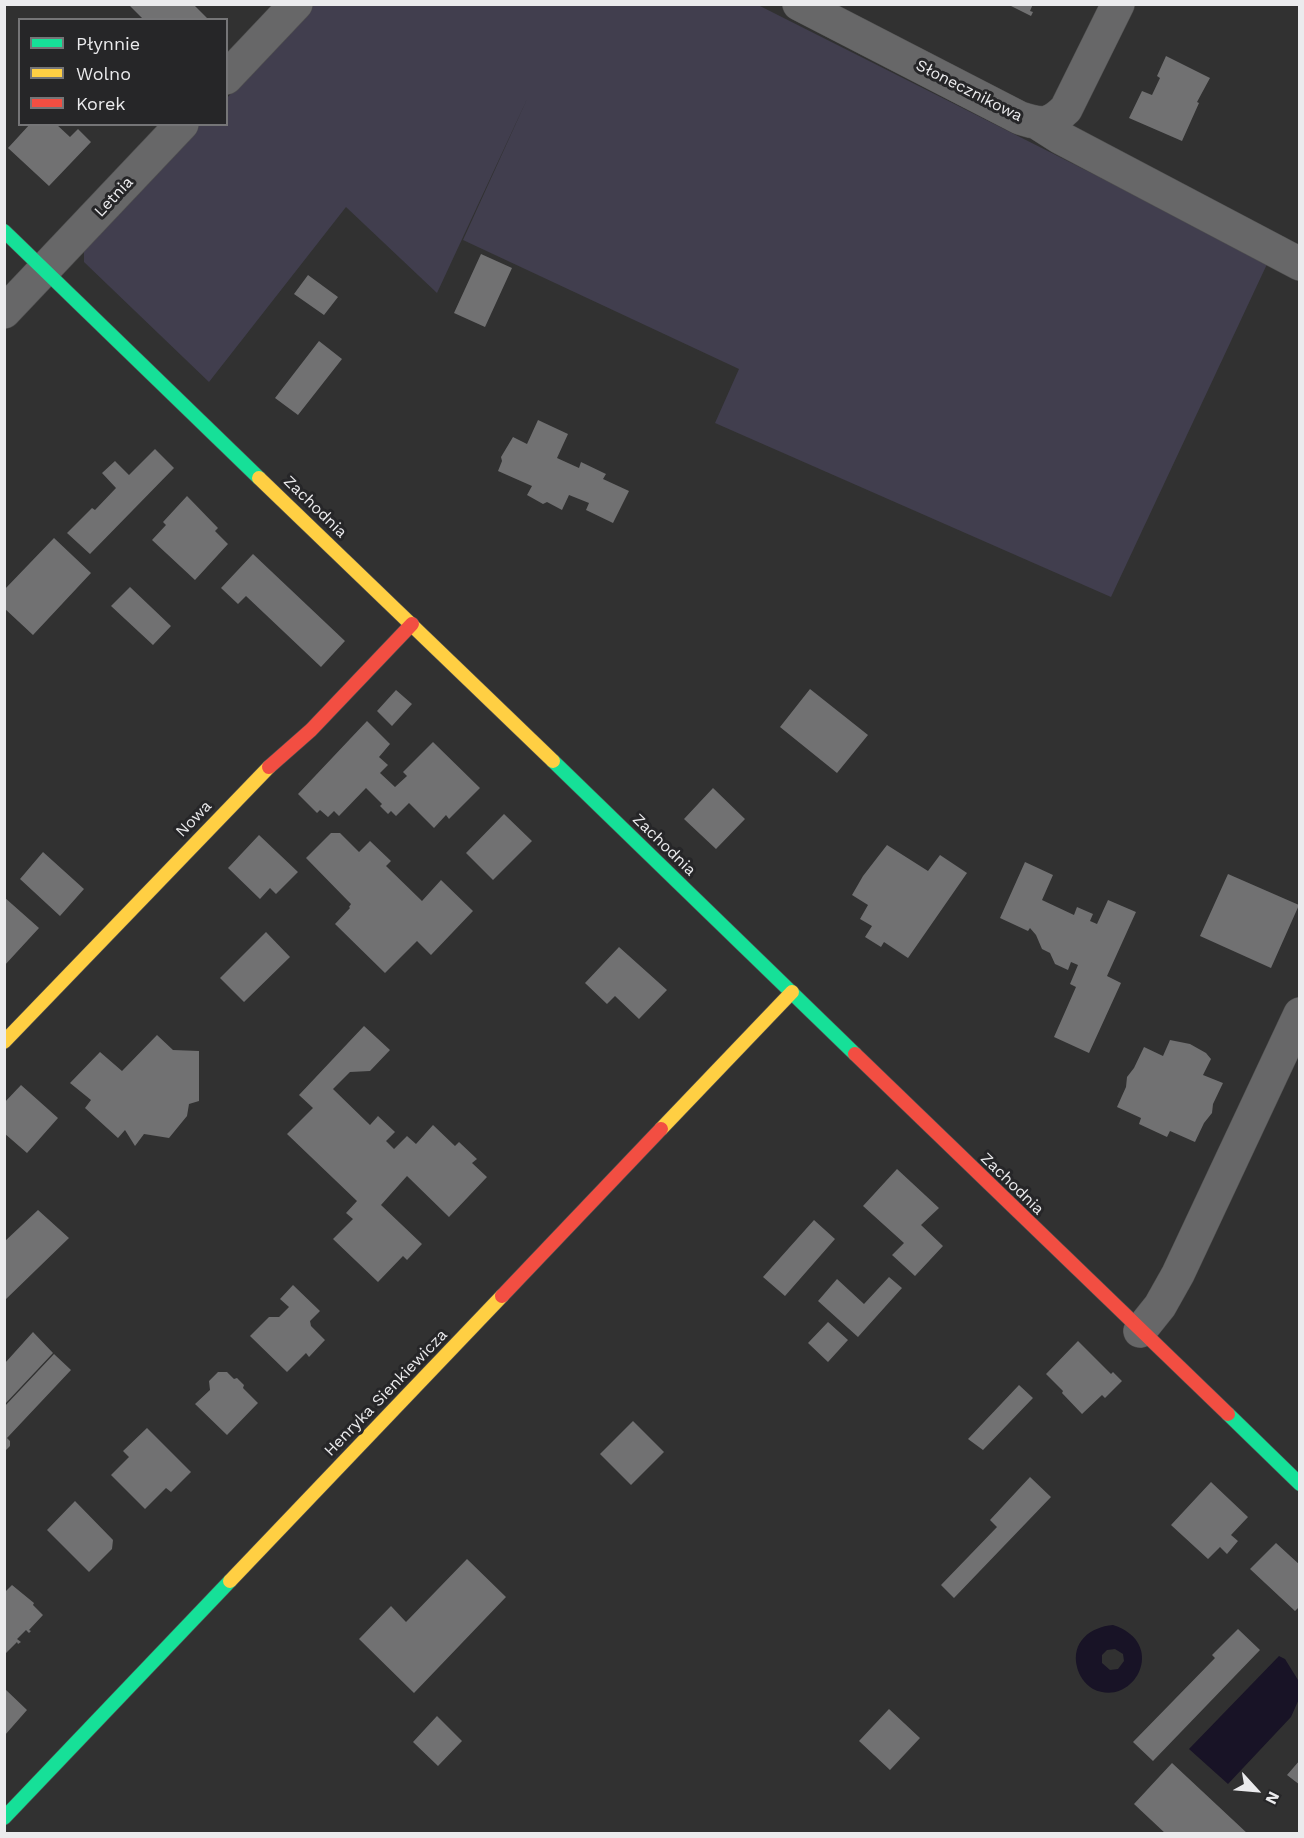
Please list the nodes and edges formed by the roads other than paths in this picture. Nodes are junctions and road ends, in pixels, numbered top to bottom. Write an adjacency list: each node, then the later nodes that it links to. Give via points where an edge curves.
1 (296, 4): 4 (street)
2 (799, 4): 5 (street, Słonecznikowa, via 1020,118)
3 (1118, 4): 5 (street, Słonecznikowa, via 1066,109 1055,120)
4 (228, 76)
5 (1039, 124): 8 (street)
6 (181, 126): 9 (street, Letnia)
7 (4, 231): 9 (street, Zachodnia)
8 (1299, 264)
9 (45, 270): 10 (street, Letnia); 11 (street, Zachodnia)
10 (4, 312)
11 (412, 624): 12 (street, Zachodnia); 14 (street, Nowa, via 311,730 256,778)
12 (792, 992): 15 (street, Zachodnia); 17 (street, Henryka Sienkiewicza)
13 (1299, 1014): 15 (street, via 1179,1274)
14 (4, 1042)
15 (1140, 1331): 16 (street, Zachodnia)
16 (1299, 1484)
17 (4, 1818)

